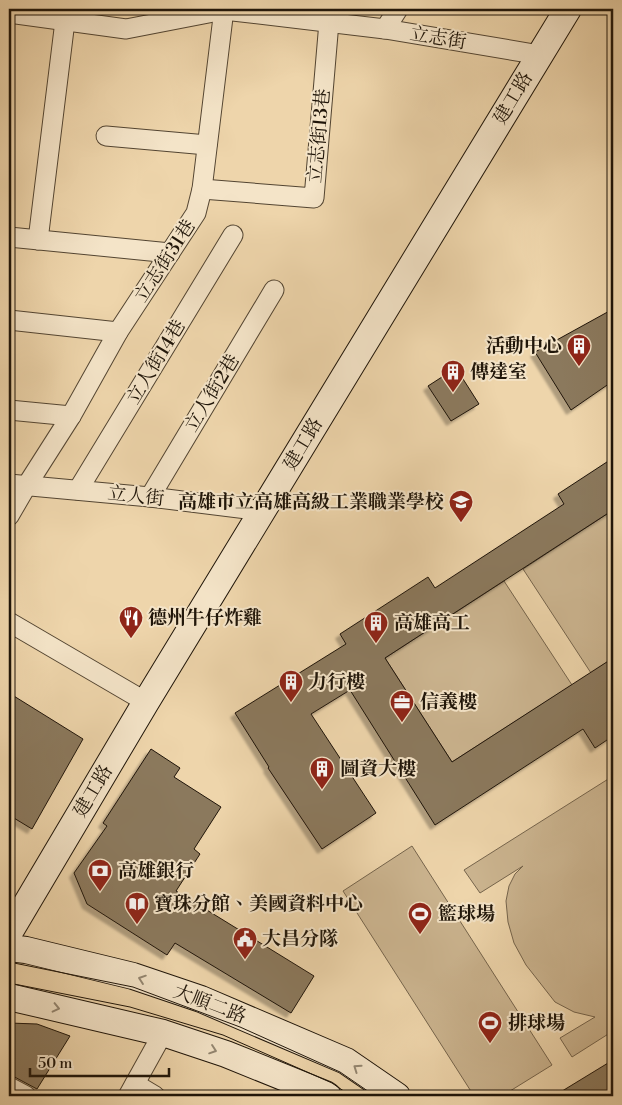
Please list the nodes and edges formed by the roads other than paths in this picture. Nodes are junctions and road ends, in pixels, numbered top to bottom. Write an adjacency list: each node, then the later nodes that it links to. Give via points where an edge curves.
1 (224, 9): 5 (street, 立志街); 6 (street, 立志街, via 126,29); 11 (street, 立志街31巷)
2 (398, 9): 8 (street)
3 (568, 9): 9 (street, 建工路)
4 (9, 12): 6 (street, 立志街)
5 (309, 12): 7 (street, 立志街)
6 (65, 20): 15 (street)
7 (329, 22): 8 (street, 立志街); 12 (street, 立志街13巷, via 314,198)
8 (385, 29): 9 (street, 立志街)
9 (540, 55): 25 (street, 建工路)
10 (106, 136): 11 (street)
11 (208, 145): 12 (street, 立志街31巷)
12 (202, 189): 16 (street, 立志街31巷, via 196,213)
13 (234, 235): 23 (street, 立人街14巷)
14 (9, 237): 15 (street)
15 (38, 240): 16 (street)
16 (170, 253): 19 (street, 立志街31巷)
17 (274, 290): 24 (street, 立人街2巷)
18 (9, 320): 19 (street)
19 (118, 332): 21 (street, 立志街31巷)
20 (9, 410): 21 (street)
21 (71, 416): 22 (street, 立志街31巷)
22 (18, 484): 23 (street, 立人街); 26 (street, 立志街31巷)
23 (78, 490): 24 (street, 立人街)
24 (150, 497): 25 (street, 立人街)
25 (263, 511): 28 (street, 建工路)
26 (9, 516)
27 (9, 622): 28 (street)
28 (146, 702): 29 (street, 建工路)
29 (9, 933)
30 (9, 948): 38 (street, 大順二路, one-way to 30, via 346,1061 201,999 133,976)
31 (9, 997): 32 (street, one-way to 32)
32 (163, 1033): 34 (street); 37 (street, one-way to 37, via 226,1054)
33 (9, 1087): 35 (street)
34 (131, 1090): 36 (street)
35 (26, 1096)
36 (155, 1096)
37 (328, 1096)
38 (397, 1096)

